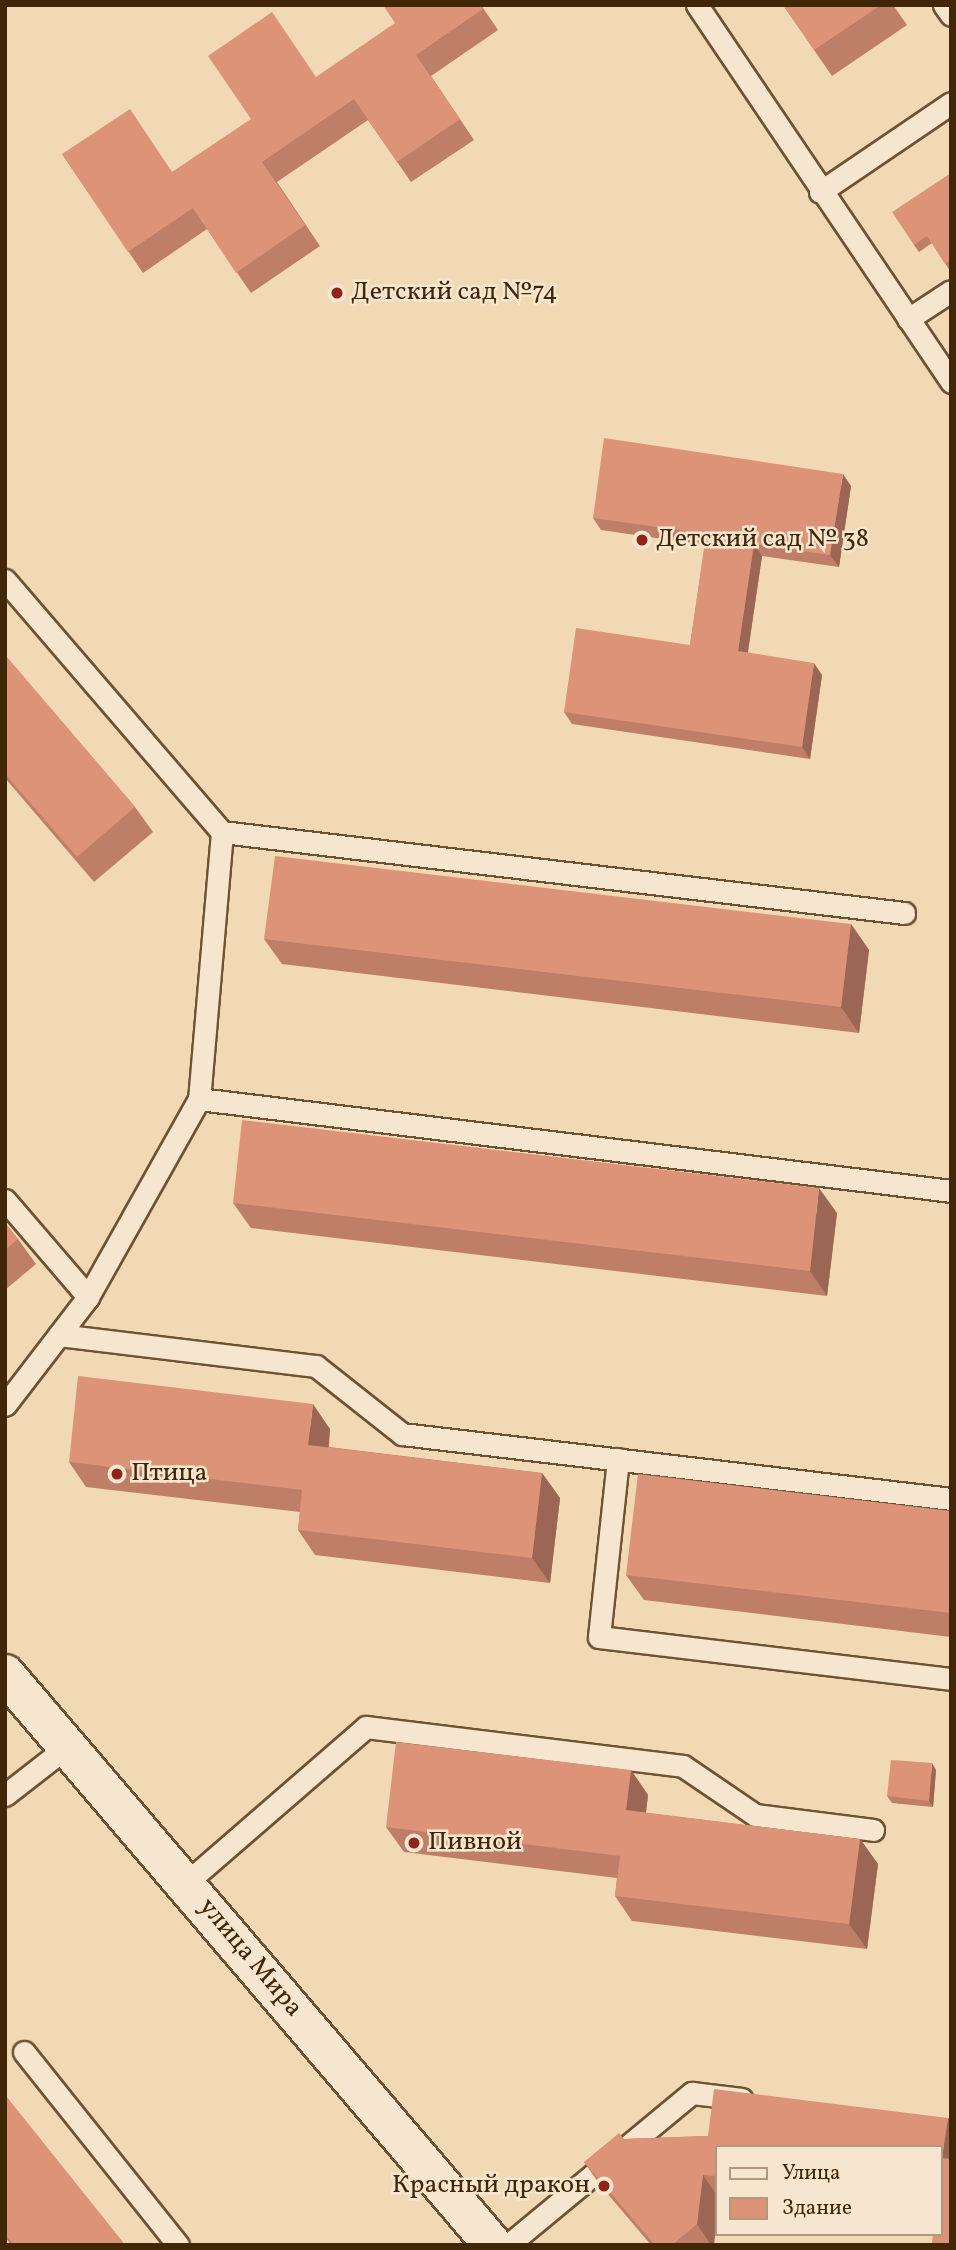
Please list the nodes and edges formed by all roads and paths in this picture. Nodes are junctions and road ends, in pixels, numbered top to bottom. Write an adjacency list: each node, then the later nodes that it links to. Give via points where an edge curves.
1 (697, 5): 5 (lane)
2 (944, 5): 3 (lane)
3 (951, 15)
4 (951, 103): 5 (lane)
5 (820, 192): 7 (lane)
6 (951, 291): 7 (lane)
7 (908, 319): 8 (lane)
8 (951, 382)
9 (5, 580): 10 (lane)
10 (222, 832): 11 (lane); 12 (lane)
11 (904, 913)
12 (199, 1099): 13 (lane); 15 (lane)
13 (951, 1191)
14 (5, 1200): 15 (lane)
15 (89, 1297): 16 (lane)
16 (59, 1335): 17 (lane); 18 (lane, via 316,1366 402,1434)
17 (5, 1405)
18 (618, 1460): 19 (lane); 21 (lane, via 598,1637)
19 (951, 1499)
20 (5, 1674): 22 (main road, улица Мира)
21 (951, 1679)
22 (68, 1746): 23 (lane); 25 (main road, улица Мира)
23 (5, 1795)
24 (873, 1830): 25 (lane, via 755,1815 683,1766 366,1727)
25 (186, 1883): 29 (main road, улица Мира)
26 (24, 2052): 28 (lane)
27 (760, 2101): 30 (lane, via 692,2093)
28 (178, 2245)
29 (493, 2245)
30 (508, 2245)

